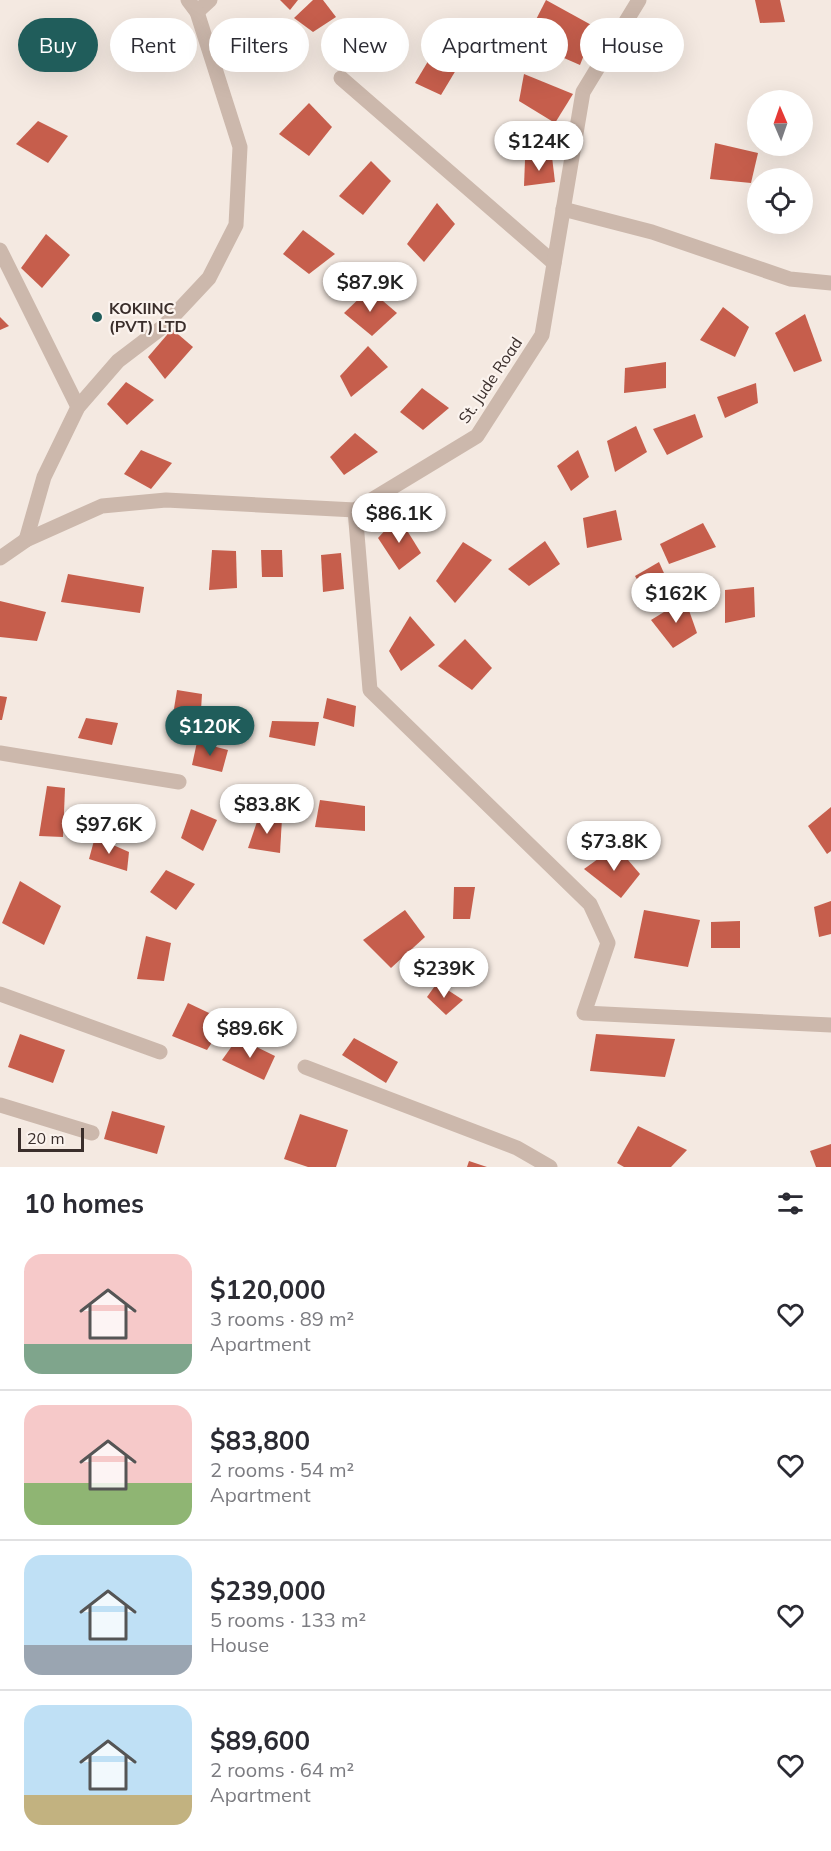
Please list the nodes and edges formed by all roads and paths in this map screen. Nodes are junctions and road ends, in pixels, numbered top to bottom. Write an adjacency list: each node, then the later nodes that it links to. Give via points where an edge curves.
1 (210, 0): 3 (street)
2 (639, 0): 5 (street, St. Jude Road, via 583,92)
3 (192, 6): 9 (street, via 240,147 236,225 210,278 164,326 118,361)
4 (340, 78): 7 (street)
5 (563, 209): 7 (street, St. Jude Road); 8 (street, via 652,232 790,279)
6 (0, 250): 9 (street)
7 (554, 263): 10 (street, St. Jude Road, via 542,335 477,436)
8 (831, 283)
9 (78, 407): 11 (street, via 44,477)
10 (355, 510): 11 (street, via 166,500 102,506); 16 (street, via 370,690 590,904 608,943 584,1013)
11 (26, 540): 12 (street)
12 (0, 558)
13 (0, 753): 14 (street)
14 (179, 782)
15 (0, 994): 17 (street)
16 (831, 1025)
17 (160, 1052)
18 (305, 1067): 21 (street, via 517,1148)
19 (0, 1105): 20 (street)
20 (92, 1133)
21 (550, 1167)

